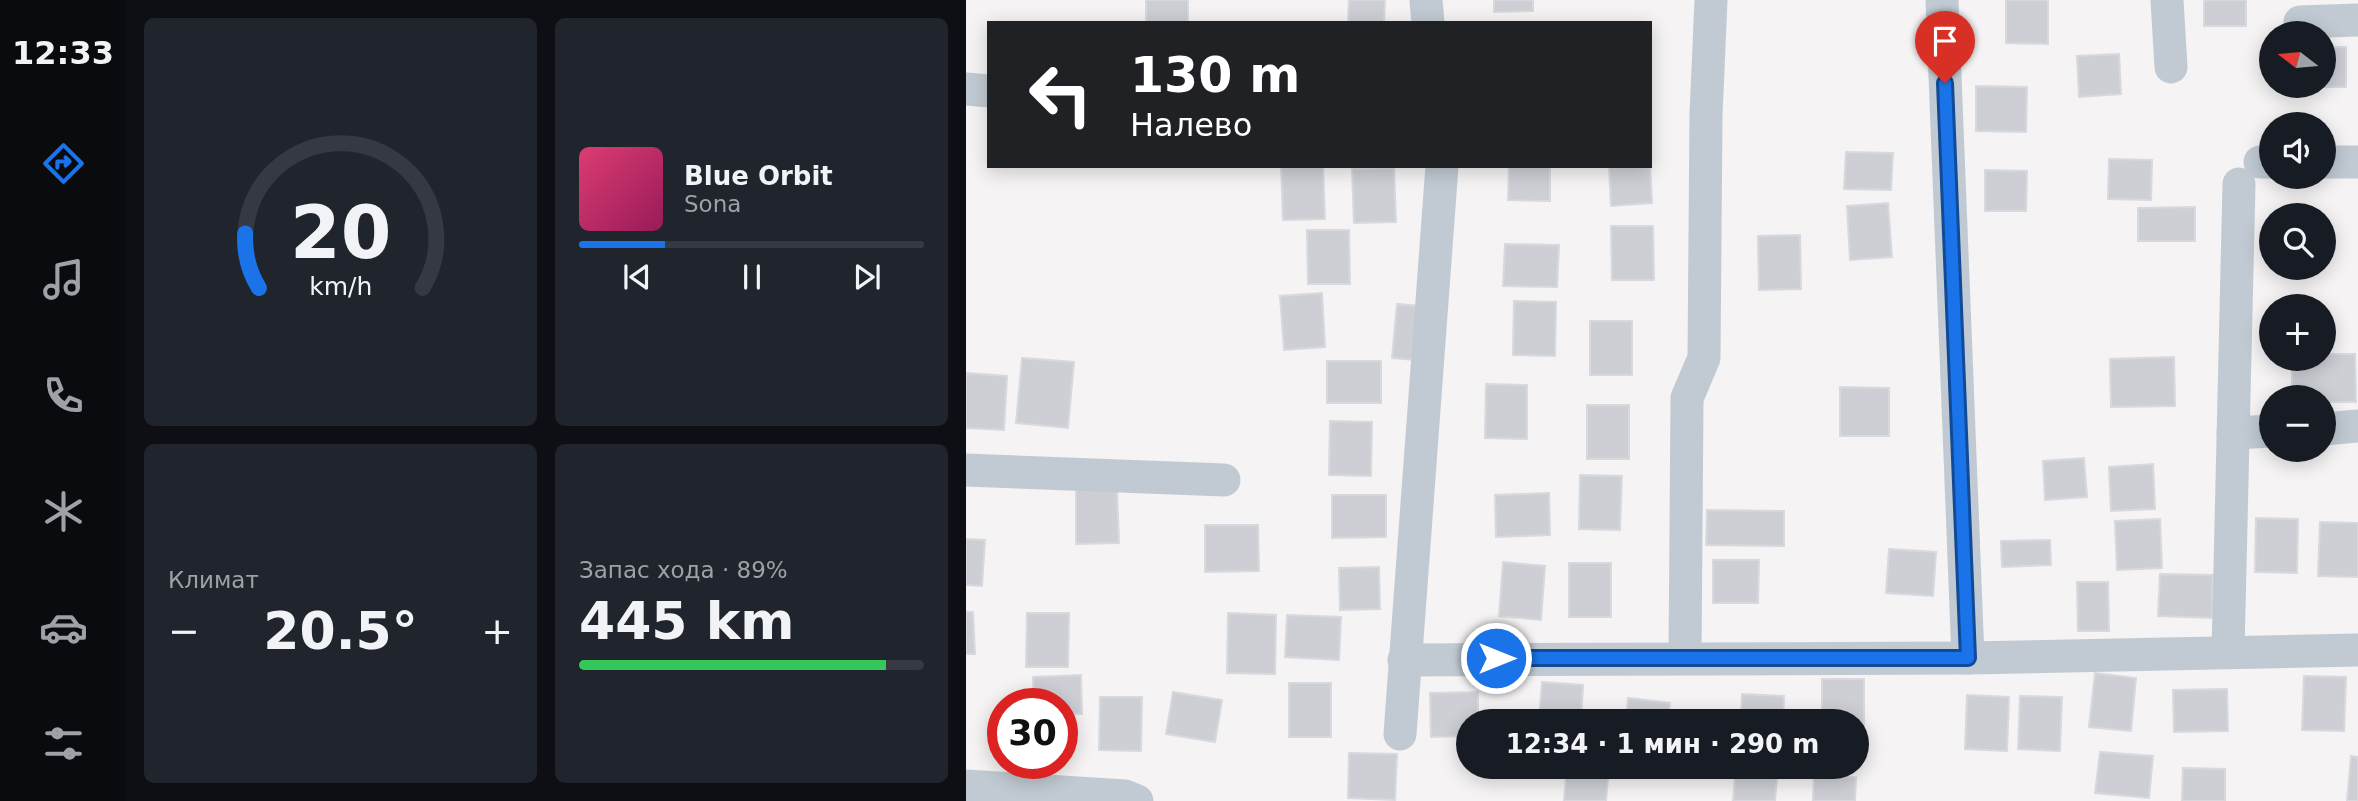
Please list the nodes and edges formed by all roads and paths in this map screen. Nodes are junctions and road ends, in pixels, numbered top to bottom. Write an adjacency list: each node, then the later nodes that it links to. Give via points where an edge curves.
1 (1426, 0): 6 (street)
2 (1711, 0): 23 (street, via 1704,358 1687,398)
3 (1942, 0): 24 (street)
4 (2167, 0): 8 (street)
5 (2358, 20): 7 (street)
6 (1428, 21)
7 (2336, 22)
8 (2171, 67)
9 (966, 89): 10 (street)
10 (987, 91)
11 (2336, 162): 12 (street)
12 (2358, 162)
13 (1442, 168): 25 (street)
14 (2257, 169): 18 (street)
15 (2358, 426): 16 (street)
16 (2336, 428)
17 (2259, 432): 18 (street)
18 (2233, 433): 22 (street)
19 (966, 470): 20 (street)
20 (1224, 480)
21 (2358, 650): 22 (street)
22 (2228, 652): 24 (street)
23 (1685, 658): 24 (street); 25 (street)
24 (1968, 658)
25 (1405, 660): 26 (street)
26 (1400, 734)
27 (966, 786): 28 (street, via 1125,796)
28 (1137, 801)

